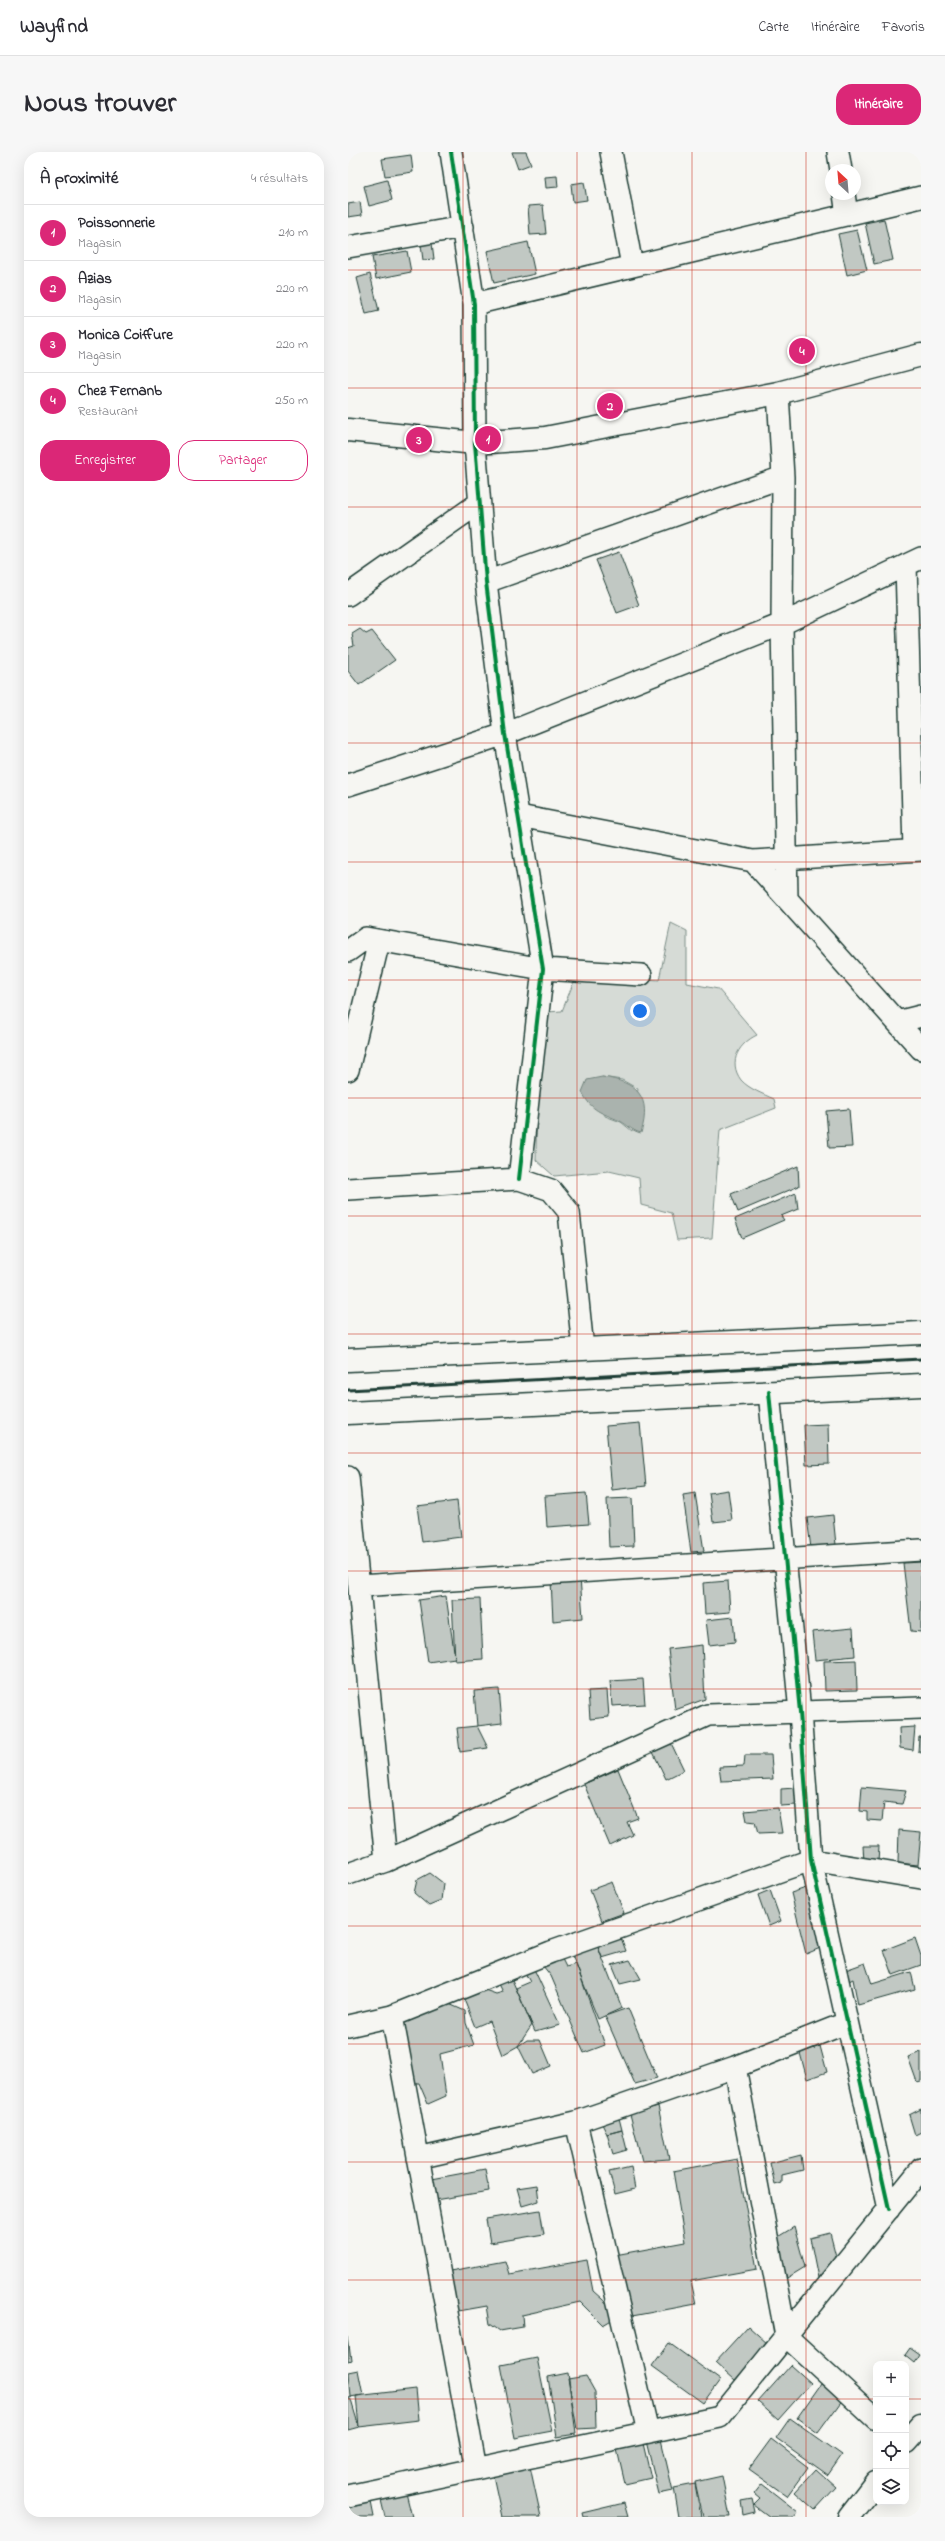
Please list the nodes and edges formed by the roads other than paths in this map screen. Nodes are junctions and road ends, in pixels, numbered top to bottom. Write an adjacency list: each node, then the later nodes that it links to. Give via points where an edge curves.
1 (451, 152): 8 (street)
2 (611, 152): 10 (street)
3 (838, 152): 4 (street)
4 (840, 164)
5 (921, 197): 7 (street)
6 (845, 200): 7 (street)
7 (847, 214): 10 (street)
8 (463, 227): 9 (street); 11 (street)
9 (348, 247)
10 (632, 266): 11 (street)
11 (474, 304): 15 (street)
12 (921, 355): 13 (main road)
13 (778, 393): 15 (main road, via 571,434); 16 (street)
14 (348, 430): 15 (main road)
15 (475, 442): 17 (street)
16 (782, 477): 19 (street); 21 (street)
17 (479, 503): 19 (street); 20 (street)
18 (914, 562): 21 (street); 22 (street)
19 (486, 582): 23 (street)
20 (348, 595)
21 (782, 624): 23 (street); 27 (street)
22 (915, 674): 26 (street)
23 (505, 734): 24 (street); 25 (street)
24 (348, 785)
25 (518, 816): 28 (street); 32 (street)
26 (918, 850): 27 (street)
27 (786, 859): 28 (street); 29 (street)
28 (753, 861): 29 (street)
29 (787, 899): 35 (street)
30 (379, 941): 31 (street, via 366,938); 32 (street); 37 (street)
31 (348, 951)
32 (543, 969): 33 (street); 38 (street)
33 (640, 975)
34 (921, 1016): 35 (street)
35 (897, 1022): 36 (street)
36 (921, 1049)
37 (348, 1070)
38 (519, 1179): 39 (street); 41 (street, via 552,1190 569,1212)
39 (348, 1189)
40 (921, 1333): 41 (main road)
41 (584, 1349): 42 (main road)
42 (348, 1360)
43 (921, 1385): 44 (main road)
44 (769, 1392): 45 (main road); 48 (street)
45 (348, 1413)
46 (348, 1476): 49 (street)
47 (921, 1550): 48 (street)
48 (784, 1558): 49 (street); 51 (street)
49 (359, 1586): 53 (street)
50 (921, 1708): 51 (street)
51 (800, 1712): 52 (street); 53 (street, via 708,1715)
52 (811, 1860): 55 (street); 56 (street, via 551,1952); 57 (street)
53 (386, 1861): 54 (street)
54 (348, 1874)
55 (921, 1878)
56 (392, 2016): 58 (street); 61 (street)
57 (846, 2023): 59 (street); 63 (street)
58 (348, 2026)
59 (736, 2067): 60 (street); 64 (street)
60 (576, 2122): 61 (street); 67 (street)
61 (418, 2158): 69 (street)
62 (921, 2169): 63 (street)
63 (889, 2209): 64 (street)
64 (786, 2336): 65 (street); 67 (street, via 720,2417)
65 (873, 2416)
66 (921, 2425): 68 (main road)
67 (648, 2432): 69 (street)
68 (909, 2439)
69 (476, 2469): 71 (street)
70 (873, 2486): 72 (main road)
71 (348, 2496)
72 (849, 2517)

